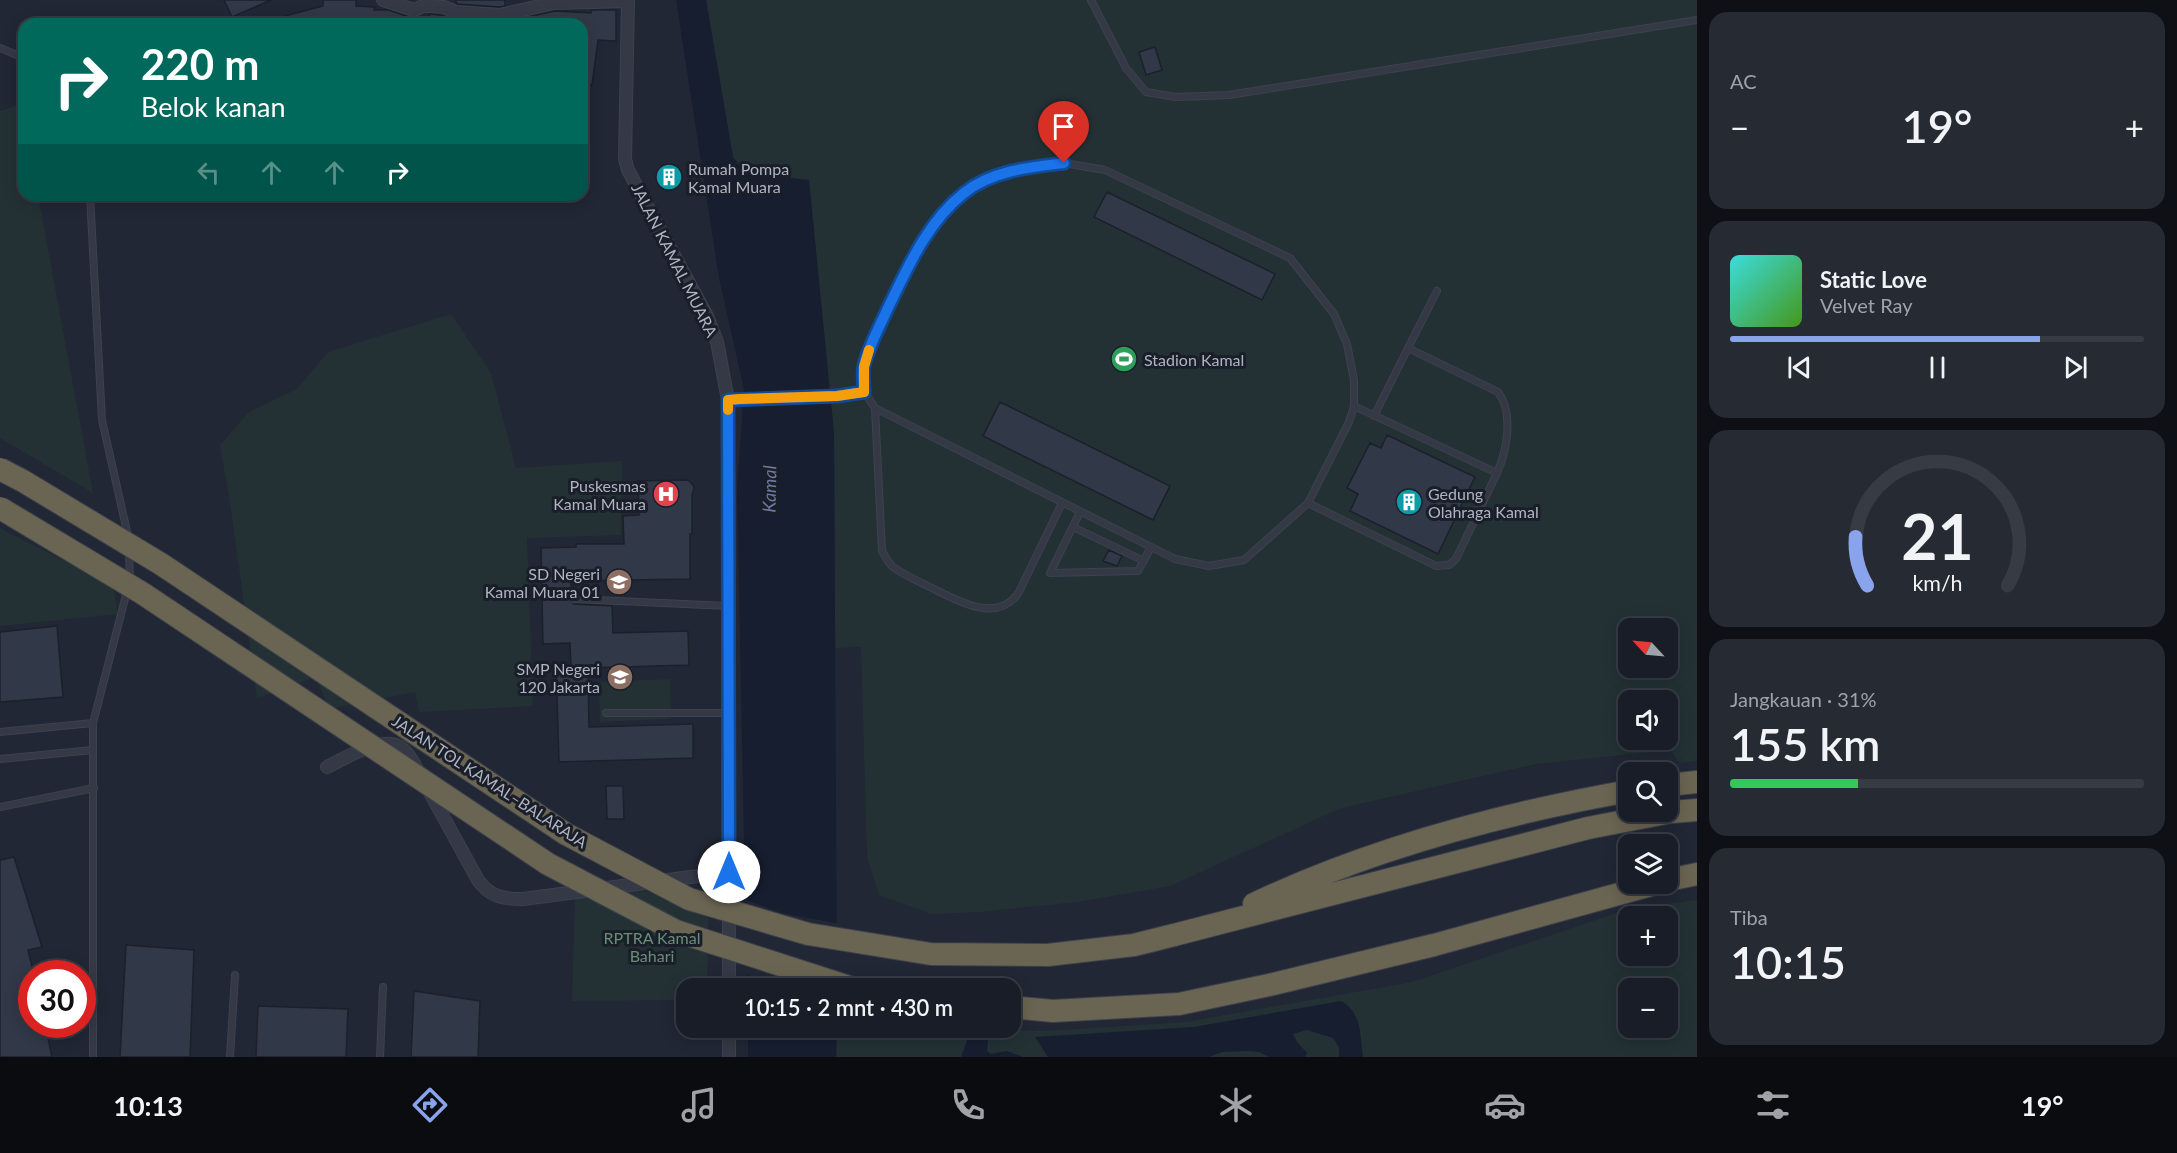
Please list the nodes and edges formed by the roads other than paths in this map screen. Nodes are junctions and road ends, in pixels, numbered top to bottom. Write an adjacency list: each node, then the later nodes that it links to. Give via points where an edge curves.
1 (383, 0): 3 (street, via 414,10 430,6 500,15 555,3)
2 (1091, 0): 4 (lane, via 1126,68 1146,92 1176,97 1229,94)
3 (628, 1): 11 (street, JALAN KAMAL MUARA, via 625,159 707,316)
4 (1697, 20)
5 (0, 48): 6 (lane)
6 (18, 56)
7 (90, 201): 28 (lane, via 102,420 127,529 131,577)
8 (1437, 291): 9 (lane)
9 (1408, 348): 14 (lane); 16 (lane, via 1498,392 1508,438)
10 (864, 392): 11 (lane); 12 (lane, via 864,367 872,343 915,254 940,215 965,192 993,177 1064,163 1105,170 1290,258 1334,314 1347,344); 13 (lane)
11 (733, 400): 25 (street, JALAN KAMAL MUARA)
12 (1354, 406): 14 (lane); 18 (lane)
13 (874, 408): 17 (lane); 17 (lane, via 882,551 891,565 904,574 969,605 996,609 1005,606 1019,592)
14 (1374, 416): 16 (lane)
15 (0, 469): 43 (highway, JALAN TOL KAMAL–BALARAJA, bridge, via 161,564 566,834 689,899 808,934 931,954 1048,955 1134,945)
16 (1497, 473): 18 (lane, via 1456,559 1449,564 1436,566)
17 (1062, 503): 20 (lane)
18 (1308, 503): 22 (lane, via 1244,560 1209,566 1175,559)
19 (0, 508): 46 (highway, bridge, via 142,594 548,864 676,931)
20 (1080, 512): 21 (lane); 22 (lane)
21 (1073, 527): 23 (lane); 23 (lane, via 1050,573 1138,572)
22 (1151, 547): 23 (lane)
23 (1144, 561)
24 (574, 599): 25 (lane)
25 (729, 606): 27 (street, JALAN KAMAL MUARA)
26 (606, 713): 27 (lane)
27 (730, 713): 39 (street, JALAN KAMAL MUARA)
28 (93, 723): 29 (lane); 30 (lane)
29 (0, 732)
30 (93, 750): 31 (lane); 35 (lane)
31 (0, 759)
32 (327, 766): 39 (street, via 380,743 404,749 478,880 485,890 500,897 523,899)
33 (1697, 782): 34 (highway)
34 (1678, 784)
35 (94, 788): 37 (lane); 50 (lane)
36 (1618, 793): 43 (highway, via 1484,823 1370,856)
37 (0, 807)
38 (1697, 810): 43 (highway, via 1588,828)
39 (729, 872): 45 (street, JALAN KAMAL MUARA)
40 (1697, 874): 41 (highway)
41 (1678, 878)
42 (1619, 894): 48 (highway, via 1434,945 1179,1004 1053,1011)
43 (1174, 935)
44 (235, 975): 51 (lane)
45 (729, 978)
46 (824, 978)
47 (383, 987): 52 (lane)
48 (1021, 1008)
49 (729, 1038): 53 (street)
50 (93, 1057)
51 (230, 1057)
52 (380, 1057)
53 (729, 1057)

